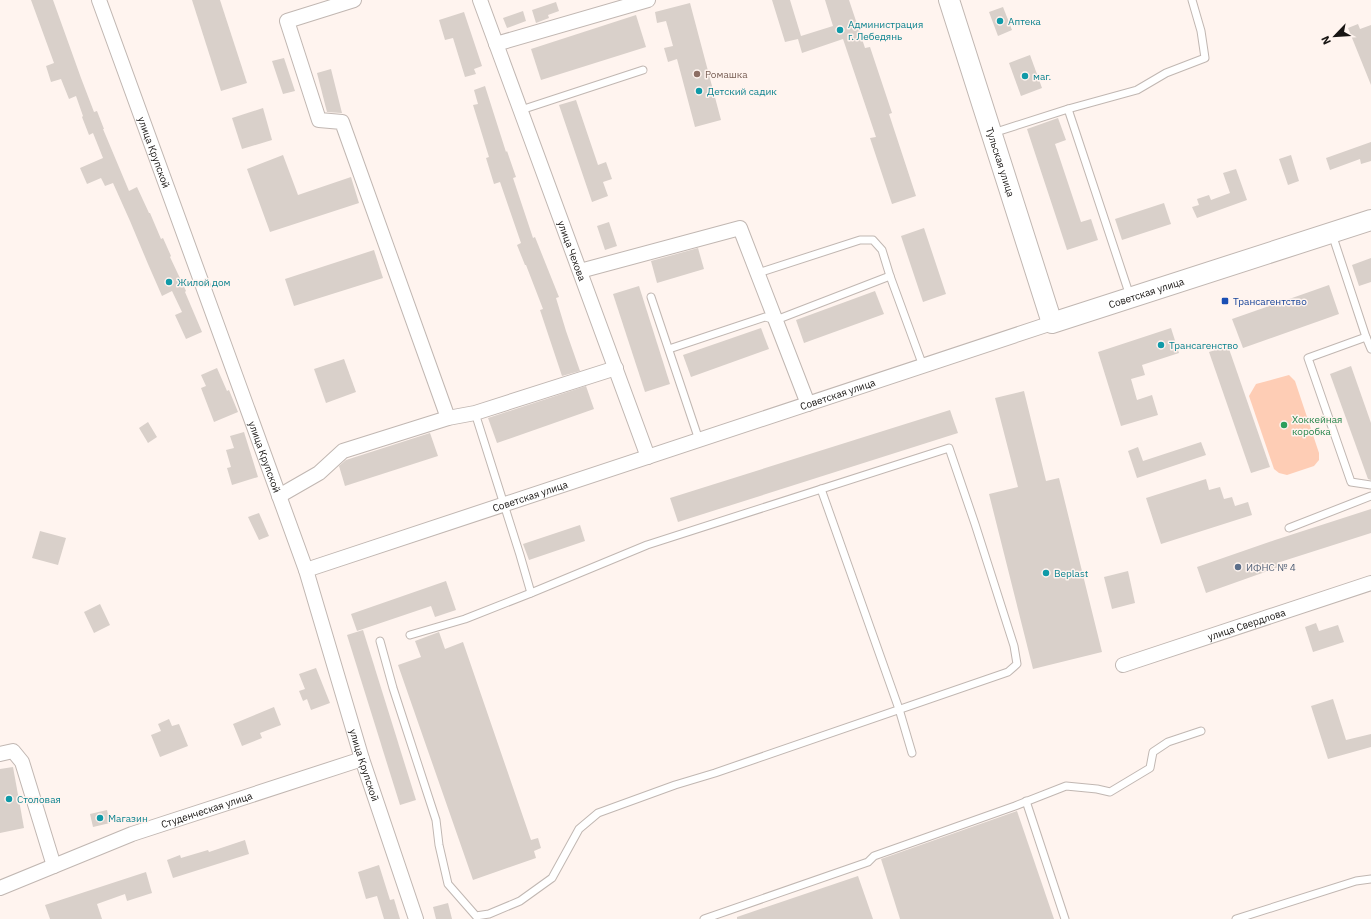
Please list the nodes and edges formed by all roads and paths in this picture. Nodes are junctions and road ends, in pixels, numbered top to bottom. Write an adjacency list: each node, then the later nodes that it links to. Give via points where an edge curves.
1 (99, 0): 33 (street, улица Крупской)
2 (354, 0): 28 (street, via 287,21 319,120 342,122)
3 (480, 0): 7 (street, улица Чехова)
4 (648, 0): 7 (street)
5 (949, 0): 11 (main road, Тульская улица)
6 (1192, 0): 9 (lane, via 1201,31 1205,58 1166,73 1137,90)
7 (496, 44): 10 (street, улица Чехова)
8 (643, 70): 10 (lane)
9 (1068, 109): 11 (lane); 18 (lane)
10 (521, 110): 14 (street, улица Чехова)
11 (991, 134): 20 (main road, Тульская улица)
12 (1371, 220): 13 (main road, Советская улица)
13 (1332, 233): 18 (main road, Советская улица); 21 (lane)
14 (580, 271): 15 (street, via 740,228); 25 (street, улица Чехова)
15 (758, 273): 16 (lane, via 860,240 874,240 882,250); 19 (street)
16 (890, 276): 19 (lane); 24 (lane)
17 (651, 297): 22 (lane)
18 (1131, 298): 20 (main road, Советская улица)
19 (776, 320): 22 (lane, via 765,317); 26 (street)
20 (1052, 323): 24 (street, Советская улица)
21 (1366, 337): 23 (lane); 31 (lane, via 1308,358 1351,482)
22 (669, 349): 29 (lane)
23 (1371, 349)
24 (923, 366): 26 (street, Советская улица)
25 (616, 368): 27 (street); 30 (street, улица Чехова)
26 (808, 404): 29 (street, Советская улица)
27 (475, 413): 28 (street); 35 (lane)
28 (448, 418): 33 (street, via 343,451 319,473)
29 (699, 440): 30 (street, Советская улица)
30 (648, 456): 35 (street, Советская улица)
31 (1371, 485)
32 (821, 489): 39 (lane, via 647,545); 43 (lane); 43 (lane, via 949,448 1014,646 1017,664 1008,672)
33 (279, 496): 37 (street, улица Крупской)
34 (1371, 496): 36 (lane)
35 (504, 504): 37 (street, Советская улица); 39 (lane)
36 (1289, 528)
37 (306, 570): 47 (street, улица Крупской)
38 (1371, 583): 42 (street, улица Свердлова)
39 (531, 593): 40 (lane, via 465,619)
40 (410, 635)
41 (380, 641): 43 (lane, via 436,820 448,884 476,916 489,914 520,901 552,878 579,829 598,813 675,784 715,773)
42 (1123, 665)
43 (899, 709): 45 (lane)
44 (1200, 731): 48 (lane, via 1168,742 1153,752 1150,768 1110,792 1066,786)
45 (912, 753)
46 (0, 754): 49 (street, via 13,751 22,762)
47 (362, 759): 49 (street, Студенческая улица, via 132,834); 52 (street, улица Крупской)
48 (1026, 801): 53 (lane, via 874,856 868,862); 54 (lane)
49 (54, 866): 51 (street, Студенческая улица)
50 (1371, 878): 55 (lane)
51 (0, 888)
52 (416, 919)
53 (704, 919)
54 (1066, 919)
55 (1236, 919)

